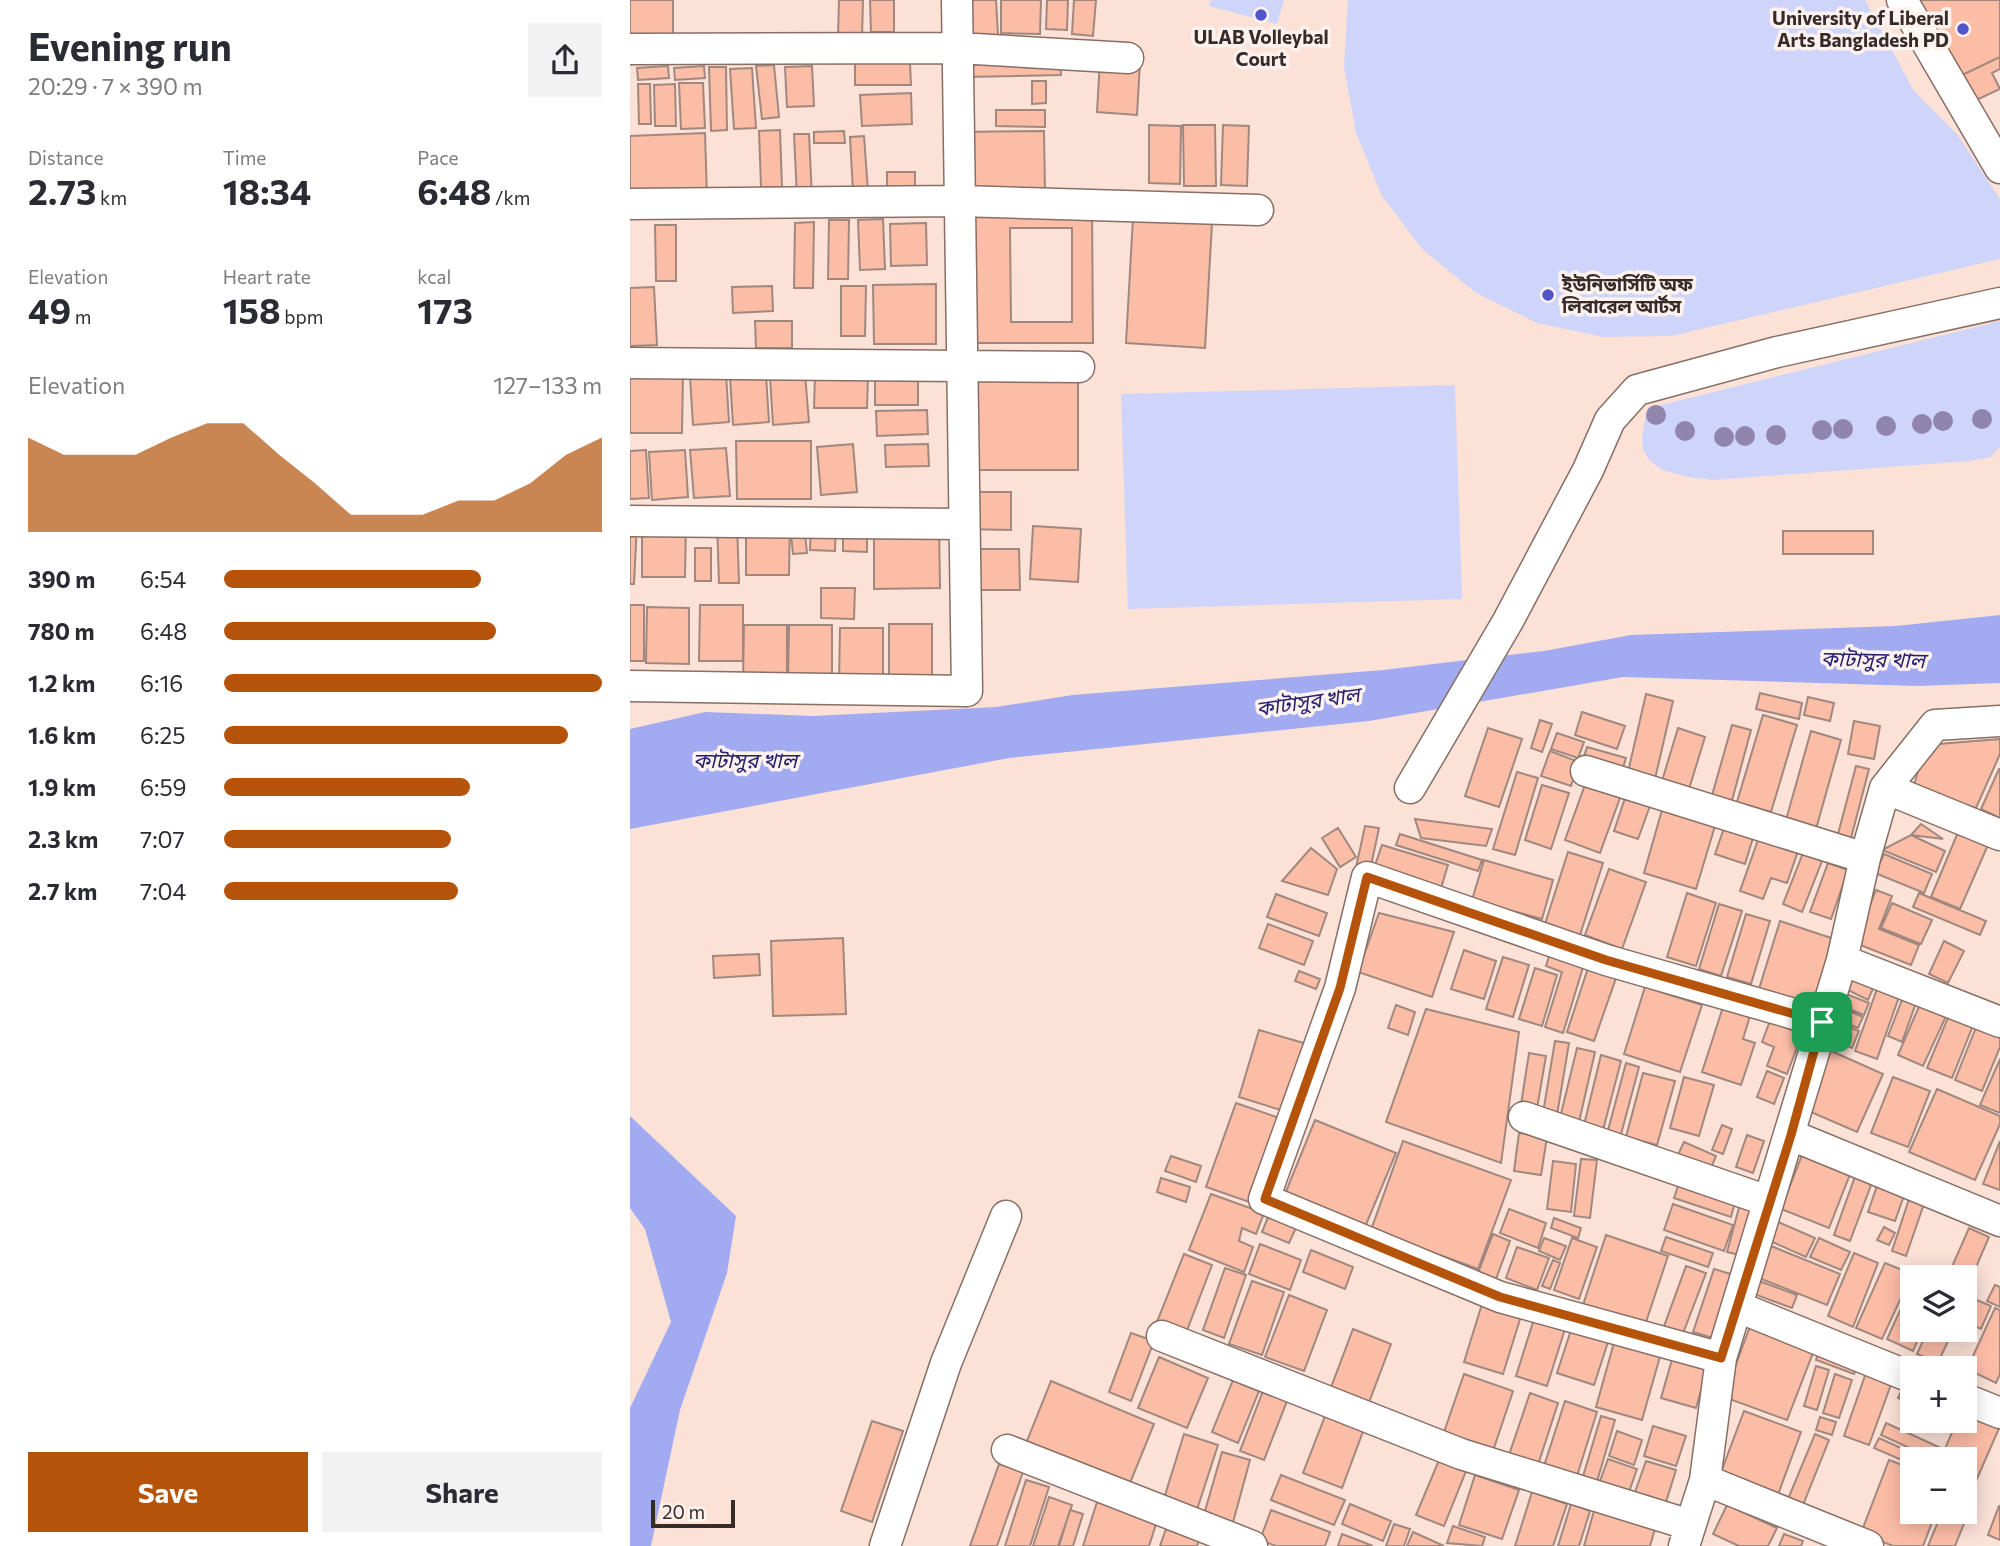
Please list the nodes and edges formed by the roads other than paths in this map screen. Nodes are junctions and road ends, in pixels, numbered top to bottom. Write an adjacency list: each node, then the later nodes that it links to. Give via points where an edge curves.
1 (957, 0): 3 (street)
2 (1902, 0): 6 (street)
3 (958, 48): 4 (street); 5 (street); 7 (street)
4 (630, 49)
5 (1128, 58)
6 (2000, 168)
7 (960, 201): 8 (street); 9 (street); 12 (street)
8 (630, 204)
9 (1258, 211)
10 (2000, 303): 19 (street, via 1777,352 1637,390 1610,420 1507,624)
11 (630, 363): 12 (street)
12 (962, 367): 13 (street); 15 (street)
13 (1079, 367)
14 (630, 521): 15 (street)
15 (964, 524): 16 (street, via 967,691)
16 (630, 687)
17 (2000, 720): 20 (street, via 1935,725)
18 (1586, 771): 22 (street)
19 (1410, 788)
20 (1885, 788): 21 (street); 22 (street)
21 (2000, 835)
22 (1865, 858): 23 (street)
23 (1842, 960): 24 (street); 25 (street)
24 (1822, 1022): 27 (street); 33 (street, via 1606,960 1367,877 1340,988 1265,1199 1500,1297)
25 (2000, 1022)
26 (1524, 1117): 28 (street)
27 (1791, 1135): 28 (street); 30 (street)
28 (1768, 1201): 31 (street)
29 (1006, 1216): 40 (street, via 946,1363)
30 (2000, 1221)
31 (1738, 1307): 33 (street); 34 (street)
32 (1162, 1336): 39 (street, via 1461,1454)
33 (1721, 1358): 38 (street)
34 (1900, 1373)
35 (1977, 1404): 36 (street)
36 (2000, 1413)
37 (1007, 1450): 41 (street)
38 (1706, 1480): 39 (street); 42 (street)
39 (1687, 1536)
40 (885, 1546)
41 (1252, 1546)
42 (1868, 1546)

